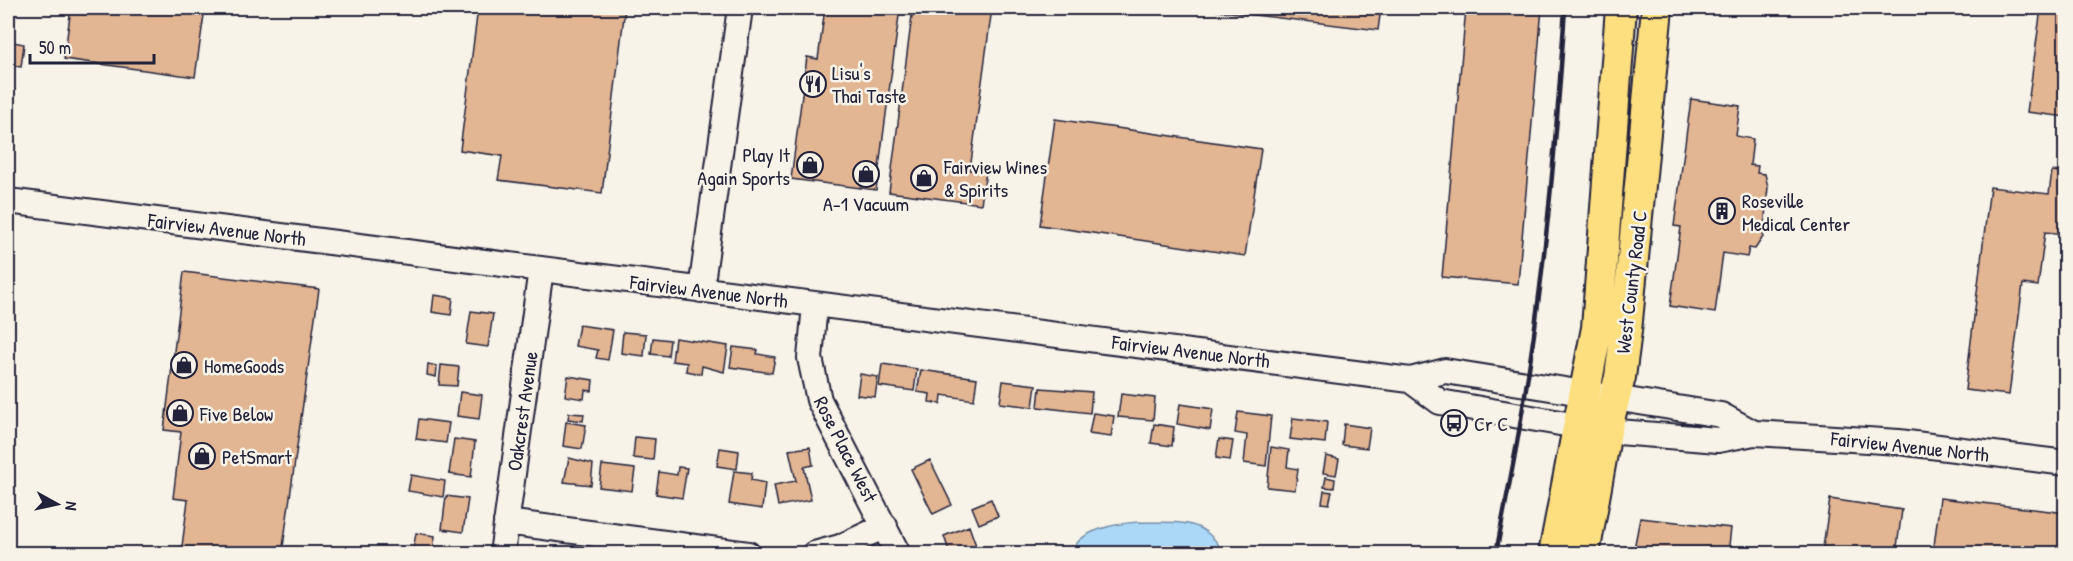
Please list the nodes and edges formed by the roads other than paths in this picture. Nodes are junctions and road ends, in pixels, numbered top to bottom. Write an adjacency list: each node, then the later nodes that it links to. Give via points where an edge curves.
1 (740, 8): 6 (street)
2 (1621, 8): 9 (main road, West County Road C, via 1597,328)
3 (1658, 8): 10 (main road, West County Road C, via 1639,219 1620,376)
4 (8, 201): 5 (street, Fairview Avenue North)
5 (541, 269): 6 (street, Fairview Avenue North); 14 (street, Oakcrest Avenue)
6 (701, 290): 7 (street, Fairview Avenue North)
7 (815, 305): 8 (street, Fairview Avenue North); 15 (street, Rose Place West, via 810,358 813,380 823,408)
8 (1410, 380): 9 (street, Fairview Avenue North, via 1445,371); 11 (street, Fairview Avenue North, via 1440,402)
9 (1584, 392): 10 (street, Fairview Avenue North); 11 (main road, West County Road C)
10 (1614, 397): 11 (main road, West County Road C); 12 (street, Fairview Avenue North, via 1721,415)
11 (1591, 429): 12 (street, Fairview Avenue North, via 1718,440); 20 (main road, West County Road C); 21 (main road, West County Road C)
12 (1754, 433): 13 (street, Fairview Avenue North, via 1899,442)
13 (2066, 463)
14 (507, 522): 16 (street, Oakcrest Avenue); 17 (street)
15 (885, 526): 18 (street, via 840,547); 19 (street, Rose Place West)
16 (502, 554)
17 (748, 554)
18 (814, 554)
19 (898, 554)
20 (1554, 554)
21 (1584, 554)

